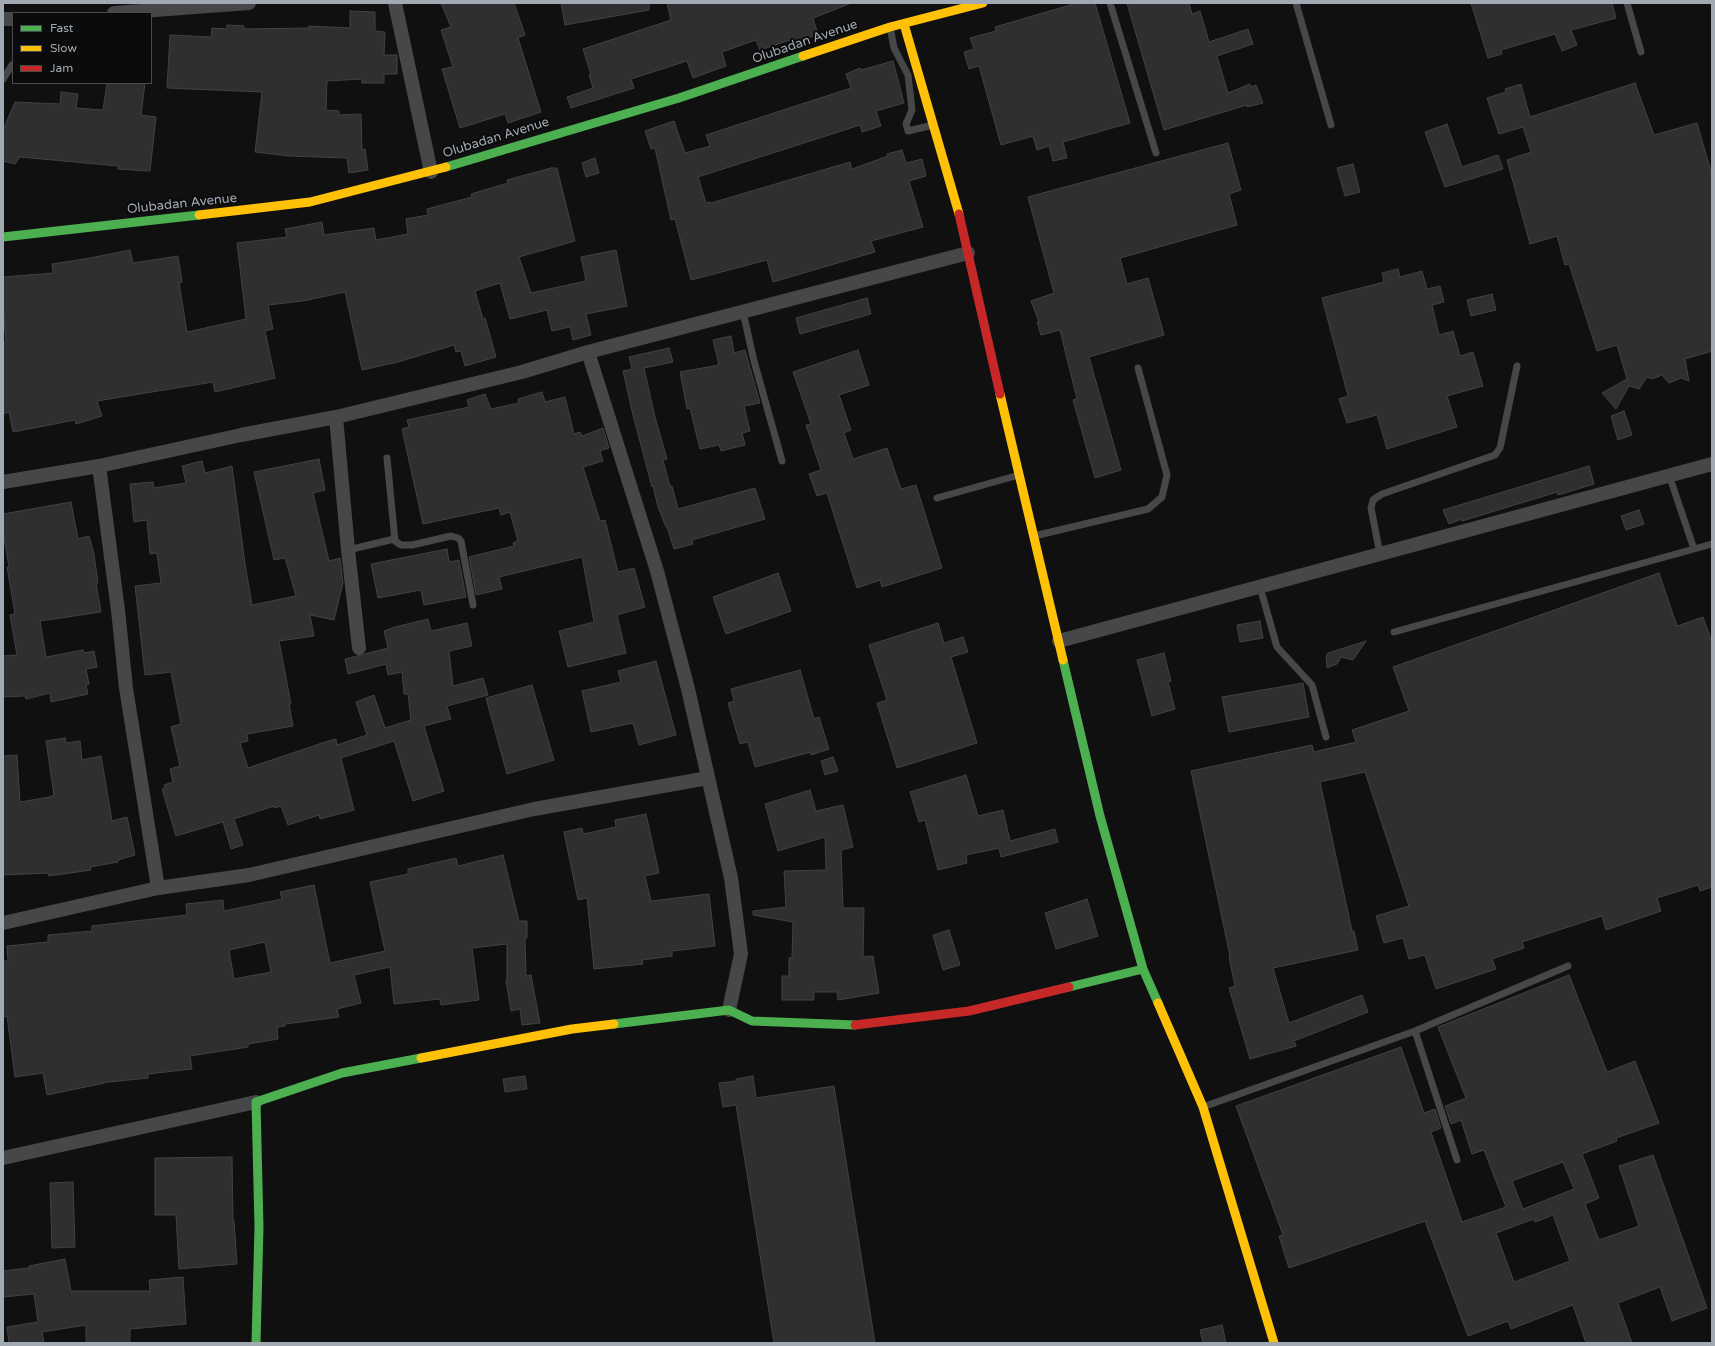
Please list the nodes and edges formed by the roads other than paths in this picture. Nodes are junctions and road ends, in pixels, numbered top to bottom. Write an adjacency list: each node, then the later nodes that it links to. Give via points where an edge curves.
1 (249, 3): 7 (street)
2 (395, 3): 18 (street)
3 (983, 3): 8 (street, Olubadan Avenue)
4 (1110, 3): 17 (lane)
5 (1296, 3): 16 (lane)
6 (1627, 3): 10 (lane)
7 (128, 12)
8 (904, 24): 9 (street, Olubadan Avenue); 13 (street)
9 (890, 27): 12 (lane, via 894,48); 18 (street, Olubadan Avenue, via 679,98)
10 (1641, 52)
11 (12, 65): 14 (lane)
12 (908, 75): 13 (lane); 15 (lane, via 912,110 906,124 908,131)
13 (920, 77): 15 (street)
14 (3, 78)
15 (933, 124): 20 (street)
16 (1331, 125)
17 (1156, 153)
18 (431, 172): 19 (street, Olubadan Avenue, via 310,202)
19 (3, 237)
20 (968, 253): 21 (street); 30 (street)
21 (743, 312): 22 (street); 27 (lane)
22 (588, 352): 25 (street, via 522,372); 46 (street, via 656,571 688,689)
23 (1517, 366): 39 (lane, via 1500,448 1495,455 1382,494 1373,500 1371,508)
24 (1138, 368): 34 (lane, via 1167,476 1162,497 1148,509)
25 (336, 417): 29 (street); 38 (street)
26 (387, 458): 35 (lane)
27 (782, 461)
28 (1712, 464): 31 (street)
29 (99, 466): 32 (street); 47 (street, via 126,688)
30 (1019, 475): 33 (lane); 34 (street)
31 (1669, 475): 37 (lane); 39 (street)
32 (3, 482)
33 (936, 498)
34 (1034, 536): 43 (street)
35 (394, 539): 38 (lane); 41 (lane, via 396,543 412,545 451,536 458,538 461,541)
36 (1712, 544): 37 (lane)
37 (1694, 549): 42 (lane)
38 (348, 550): 44 (street)
39 (1380, 554): 40 (street)
40 (1260, 587): 43 (street); 45 (lane, via 1277,647 1312,685)
41 (473, 605)
42 (1394, 632)
43 (1059, 641): 50 (street, via 1100,816)
44 (359, 648)
45 (1326, 737)
46 (708, 778): 47 (street, via 534,809 249,874); 51 (street, via 731,878 741,954)
47 (158, 888): 48 (street)
48 (3, 923)
49 (1568, 966): 52 (lane)
50 (1143, 969): 51 (street, via 969,1011 850,1026 752,1021); 54 (street)
51 (729, 1010): 53 (street, via 572,1029 350,1072)
52 (1415, 1031): 54 (lane); 56 (lane)
53 (256, 1102): 55 (street); 57 (street, via 259,1227)
54 (1203, 1107): 58 (street)
55 (3, 1158)
56 (1457, 1160)
57 (256, 1343)
58 (1274, 1343)

